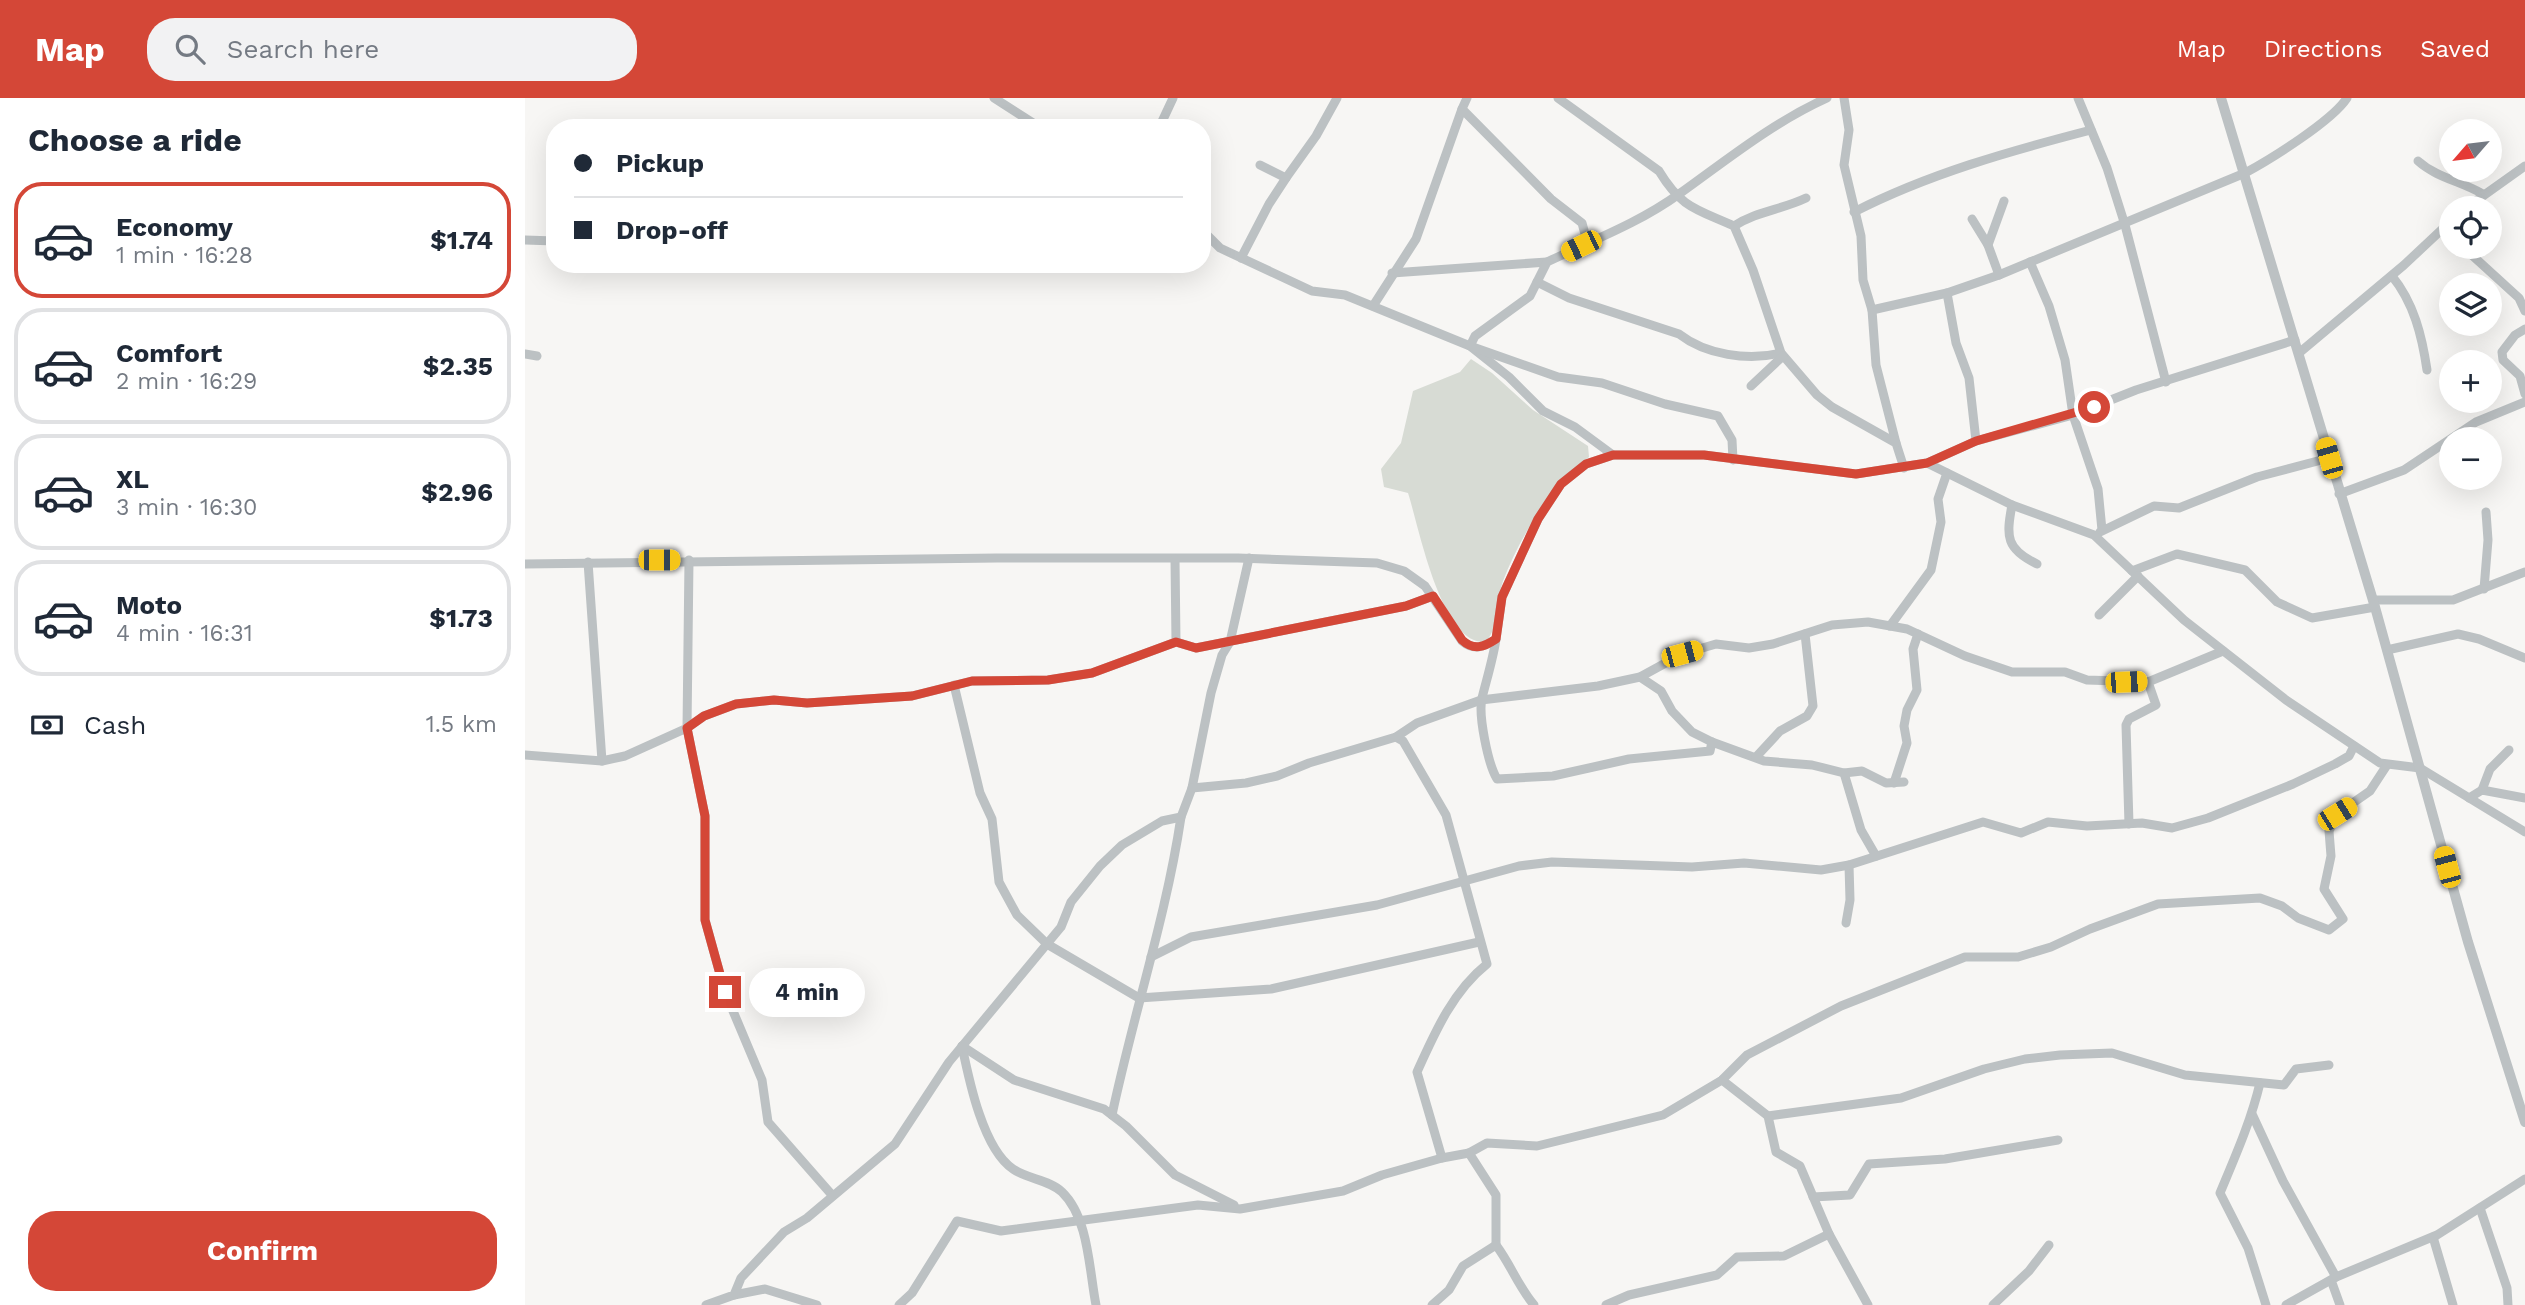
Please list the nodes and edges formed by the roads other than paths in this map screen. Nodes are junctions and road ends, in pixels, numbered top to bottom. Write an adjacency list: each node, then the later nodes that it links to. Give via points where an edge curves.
1 (994, 98): 12 (street)
2 (1173, 98): 13 (street)
3 (1337, 98): 19 (street)
4 (1467, 98): 11 (street)
5 (1559, 98): 22 (street, via 1659,171)
6 (1827, 98): 22 (street, via 1725,158)
7 (1844, 98): 26 (street, via 1849,130 1844,165)
8 (2078, 98): 14 (street)
9 (2221, 98): 18 (street)
10 (2347, 98): 18 (street, via 2339,110 2278,155)
11 (1462, 109): 34 (street, via 1551,199 1582,223); 40 (street, via 1416,239)
12 (1027, 119)
13 (1163, 119)
14 (2091, 130): 26 (street, via 1896,191); 28 (street)
15 (2419, 161): 21 (street, via 2433,174 2460,180)
16 (1260, 165): 19 (street)
17 (2522, 169): 20 (street); 21 (street)
18 (2245, 173): 28 (street); 49 (street)
19 (1286, 178): 36 (street)
20 (2525, 182)
21 (2483, 194): 23 (street)
22 (1678, 195): 29 (street, via 1687,207); 34 (street)
23 (2481, 196)
24 (1806, 198): 29 (street, via 1780,210 1753,213)
25 (2004, 201): 35 (street)
26 (1854, 212): 46 (street)
27 (1972, 219): 35 (street)
28 (2125, 225): 39 (street); 56 (street)
29 (1734, 226): 53 (street)
30 (2439, 231): 42 (street)
31 (1211, 239): 36 (street)
32 (525, 240): 33 (street)
33 (546, 241)
34 (1588, 245): 38 (street)
35 (1988, 245): 41 (street)
36 (1241, 258): 45 (street, via 1312,291 1345,295)
37 (2476, 259): 47 (street, via 2519,298)
38 (1547, 262): 40 (street); 43 (street)
39 (2030, 262): 41 (street); 60 (street, via 2065,360)
40 (1392, 273): 45 (street)
41 (1999, 275): 44 (street)
42 (2392, 276): 51 (street); 55 (street, via 2422,335)
43 (1537, 282): 50 (street, via 1530,296 1475,336); 53 (street, via 1569,298 1679,334 1694,345 1761,358)
44 (1947, 293): 46 (street); 61 (street, via 1956,343 1969,378)
45 (1373, 306): 50 (street)
46 (1872, 310): 62 (street, via 1876,365)
47 (2525, 311)
48 (2525, 328): 58 (street, via 2502,352 2503,360 2520,376)
49 (2295, 340): 51 (street); 56 (street)
50 (1470, 346): 63 (street, via 1543,411); 65 (street, via 1558,377 1602,383 1719,416 1732,440)
51 (2299, 353): 64 (street)
52 (525, 354): 54 (street)
53 (1782, 354): 57 (street); 62 (street, via 1832,407)
54 (537, 356)
55 (2427, 370)
56 (2166, 382): 60 (street)
57 (1751, 386)
58 (2525, 394)
59 (2525, 402): 69 (street, via 2476,422 2404,470)
60 (2073, 415): 61 (street); 72 (street, via 2098,489)
61 (1976, 441): 66 (street)
62 (1896, 443): 67 (street)
63 (1613, 455): 65 (street, via 1704,455); 88 (street, via 1586,464 1561,484 1538,519 1502,597)
64 (2329, 458): 69 (street); 72 (street, via 2257,477 2179,508 2154,506)
65 (1733, 460): 67 (street, via 1856,474)
66 (1927, 463): 67 (street); 68 (street)
67 (1904, 468)
68 (1947, 473): 70 (street); 85 (street, via 1938,499 1941,522 1931,570)
69 (2339, 494): 83 (street)
70 (2012, 505): 72 (street); 78 (street, via 2010,541 2018,555)
71 (2486, 512): 81 (street)
72 (2098, 533): 80 (street)
73 (1249, 558): 74 (street); 82 (street, via 1377,563 1403,571); 90 (street)
74 (1175, 559): 75 (street); 89 (street)
75 (689, 560): 76 (street); 98 (street)
76 (588, 562): 77 (street); 105 (street)
77 (525, 564)
78 (2037, 564)
79 (2525, 572): 81 (street)
80 (2135, 574): 83 (street, via 2177,554 2245,570 2277,602 2312,618); 84 (street); 92 (street)
81 (2484, 589): 83 (street, via 2453,600)
82 (1433, 596): 88 (street, via 1468,646 1478,648); 90 (street, via 1406,606)
83 (2374, 603): 91 (street)
84 (2099, 615)
85 (1890, 626): 86 (street, via 1868,622 1832,625); 87 (street)
86 (1805, 634): 94 (street, via 1749,648 1716,644 1682,654); 104 (street, via 1812,706 1807,716 1780,732)
87 (1918, 634): 95 (street, via 2012,672 2065,672 2087,680); 109 (street, via 1913,649 1917,690 1907,709 1907,743)
88 (1496, 639): 97 (street)
89 (1176, 642): 90 (street, via 1196,648); 96 (street, via 1092,673)
90 (1230, 642): 111 (street, via 1211,693)
91 (2386, 650): 93 (street, via 2458,634); 107 (street)
92 (2223, 651): 95 (street); 101 (street)
93 (2525, 658)
94 (1640, 677): 97 (street); 100 (street, via 1661,691 1692,732)
95 (2147, 681): 116 (street, via 2156,705 2126,725)
96 (954, 685): 98 (street, via 912,696 736,704); 123 (street, via 980,793 992,820 999,882 1017,915)
97 (1481, 700): 99 (street, via 1417,723); 100 (street, via 1488,755 1497,779 1553,776 1629,760 1710,751)
98 (687, 728): 105 (street, via 625,756); 138 (street, via 705,816 705,920 725,992 762,1080 768,1122)
99 (1396, 737): 111 (street, via 1277,776); 120 (street, via 1403,741 1445,815)
100 (1712, 742): 104 (street)
101 (2354, 746): 106 (street); 116 (street, via 2349,756 2335,764 2208,818 2172,828)
102 (2509, 750): 112 (street, via 2490,768)
103 (525, 755): 105 (street)
104 (1756, 757): 108 (street)
105 (602, 761)
106 (2388, 765): 107 (street); 128 (street, via 2371,791 2337,814 2329,831 2331,856 2324,889 2343,919 2329,930 2260,898 2158,904 2018,957 1965,957 1896,983 1747,1055)
107 (2420, 768): 113 (street); 133 (street)
108 (1844, 773): 109 (street, via 1862,771 1886,783); 118 (street, via 1861,830)
109 (1894, 782): 110 (street)
110 (1905, 782)
111 (1192, 788): 115 (street)
112 (2482, 790): 113 (street); 114 (street)
113 (2469, 798): 117 (street)
114 (2525, 798)
115 (1181, 817): 123 (street, via 1162,821 1122,845 1080,890); 124 (street)
116 (2129, 824): 118 (street, via 2049,822 2021,833 1983,822)
117 (2525, 832)
118 (1876, 856): 119 (street)
119 (1849, 865): 120 (street, via 1821,870 1744,863 1692,867 1552,862); 121 (street)
120 (1464, 882): 122 (street); 124 (street, via 1377,905 1191,937)
121 (1846, 923)
122 (1479, 942): 125 (street, via 1271,989); 136 (street, via 1487,964 1470,978 1443,1015 1417,1072)
123 (1047, 944): 125 (street); 126 (street)
124 (1151, 957): 125 (street)
125 (1139, 998): 131 (street)
126 (962, 1046): 131 (street, via 1014,1080); 138 (street, via 895,1144); 142 (street, via 985,1126 1002,1158 1013,1169 1062,1191)
127 (2329, 1065): 129 (street, via 2296,1069 2284,1085)
128 (1722, 1080): 132 (street); 135 (street, via 1663,1115 1537,1146 1487,1143)
129 (2260, 1083): 130 (street); 132 (street, via 2185,1075 2112,1053 2060,1055 1984,1069 1901,1098)
130 (2252, 1114): 147 (street); 158 (street, via 2220,1193 2248,1248)
131 (1112, 1115): 141 (street, via 1175,1175)
132 (1768, 1116): 139 (street, via 1776,1152 1800,1167)
133 (2525, 1122)
134 (2058, 1140): 139 (street, via 1945,1159 1869,1164 1850,1195)
135 (1469, 1153): 136 (street); 145 (street, via 1496,1195)
136 (1442, 1158): 141 (street, via 1343,1191)
137 (2525, 1179): 140 (street)
138 (832, 1195): 148 (street, via 784,1232 741,1278)
139 (1813, 1197): 143 (street)
140 (2480, 1208): 144 (street); 162 (street, via 2507,1288)
141 (1240, 1209): 142 (street, via 1198,1205)
142 (1080, 1220): 151 (street, via 1001,1231 957,1221 912,1293); 152 (street)
143 (1829, 1234): 155 (street, via 1784,1255 1737,1256 1717,1275 1629,1295); 156 (street)
144 (2433, 1237): 147 (street); 161 (street)
145 (1496, 1245): 153 (street, via 1463,1266 1449,1290); 154 (street, via 1517,1285)
146 (2049, 1245): 157 (street)
147 (2334, 1279): 159 (street); 160 (street)
148 (734, 1296): 149 (street); 150 (street, via 765,1289)
149 (706, 1305)
150 (817, 1305)
151 (899, 1305)
152 (1096, 1305)
153 (1432, 1305)
154 (1534, 1305)
155 (1606, 1305)
156 (1868, 1305)
157 (1993, 1305)
158 (2266, 1305)
159 (2286, 1305)
160 (2340, 1305)
161 (2453, 1305)
162 (2508, 1305)

